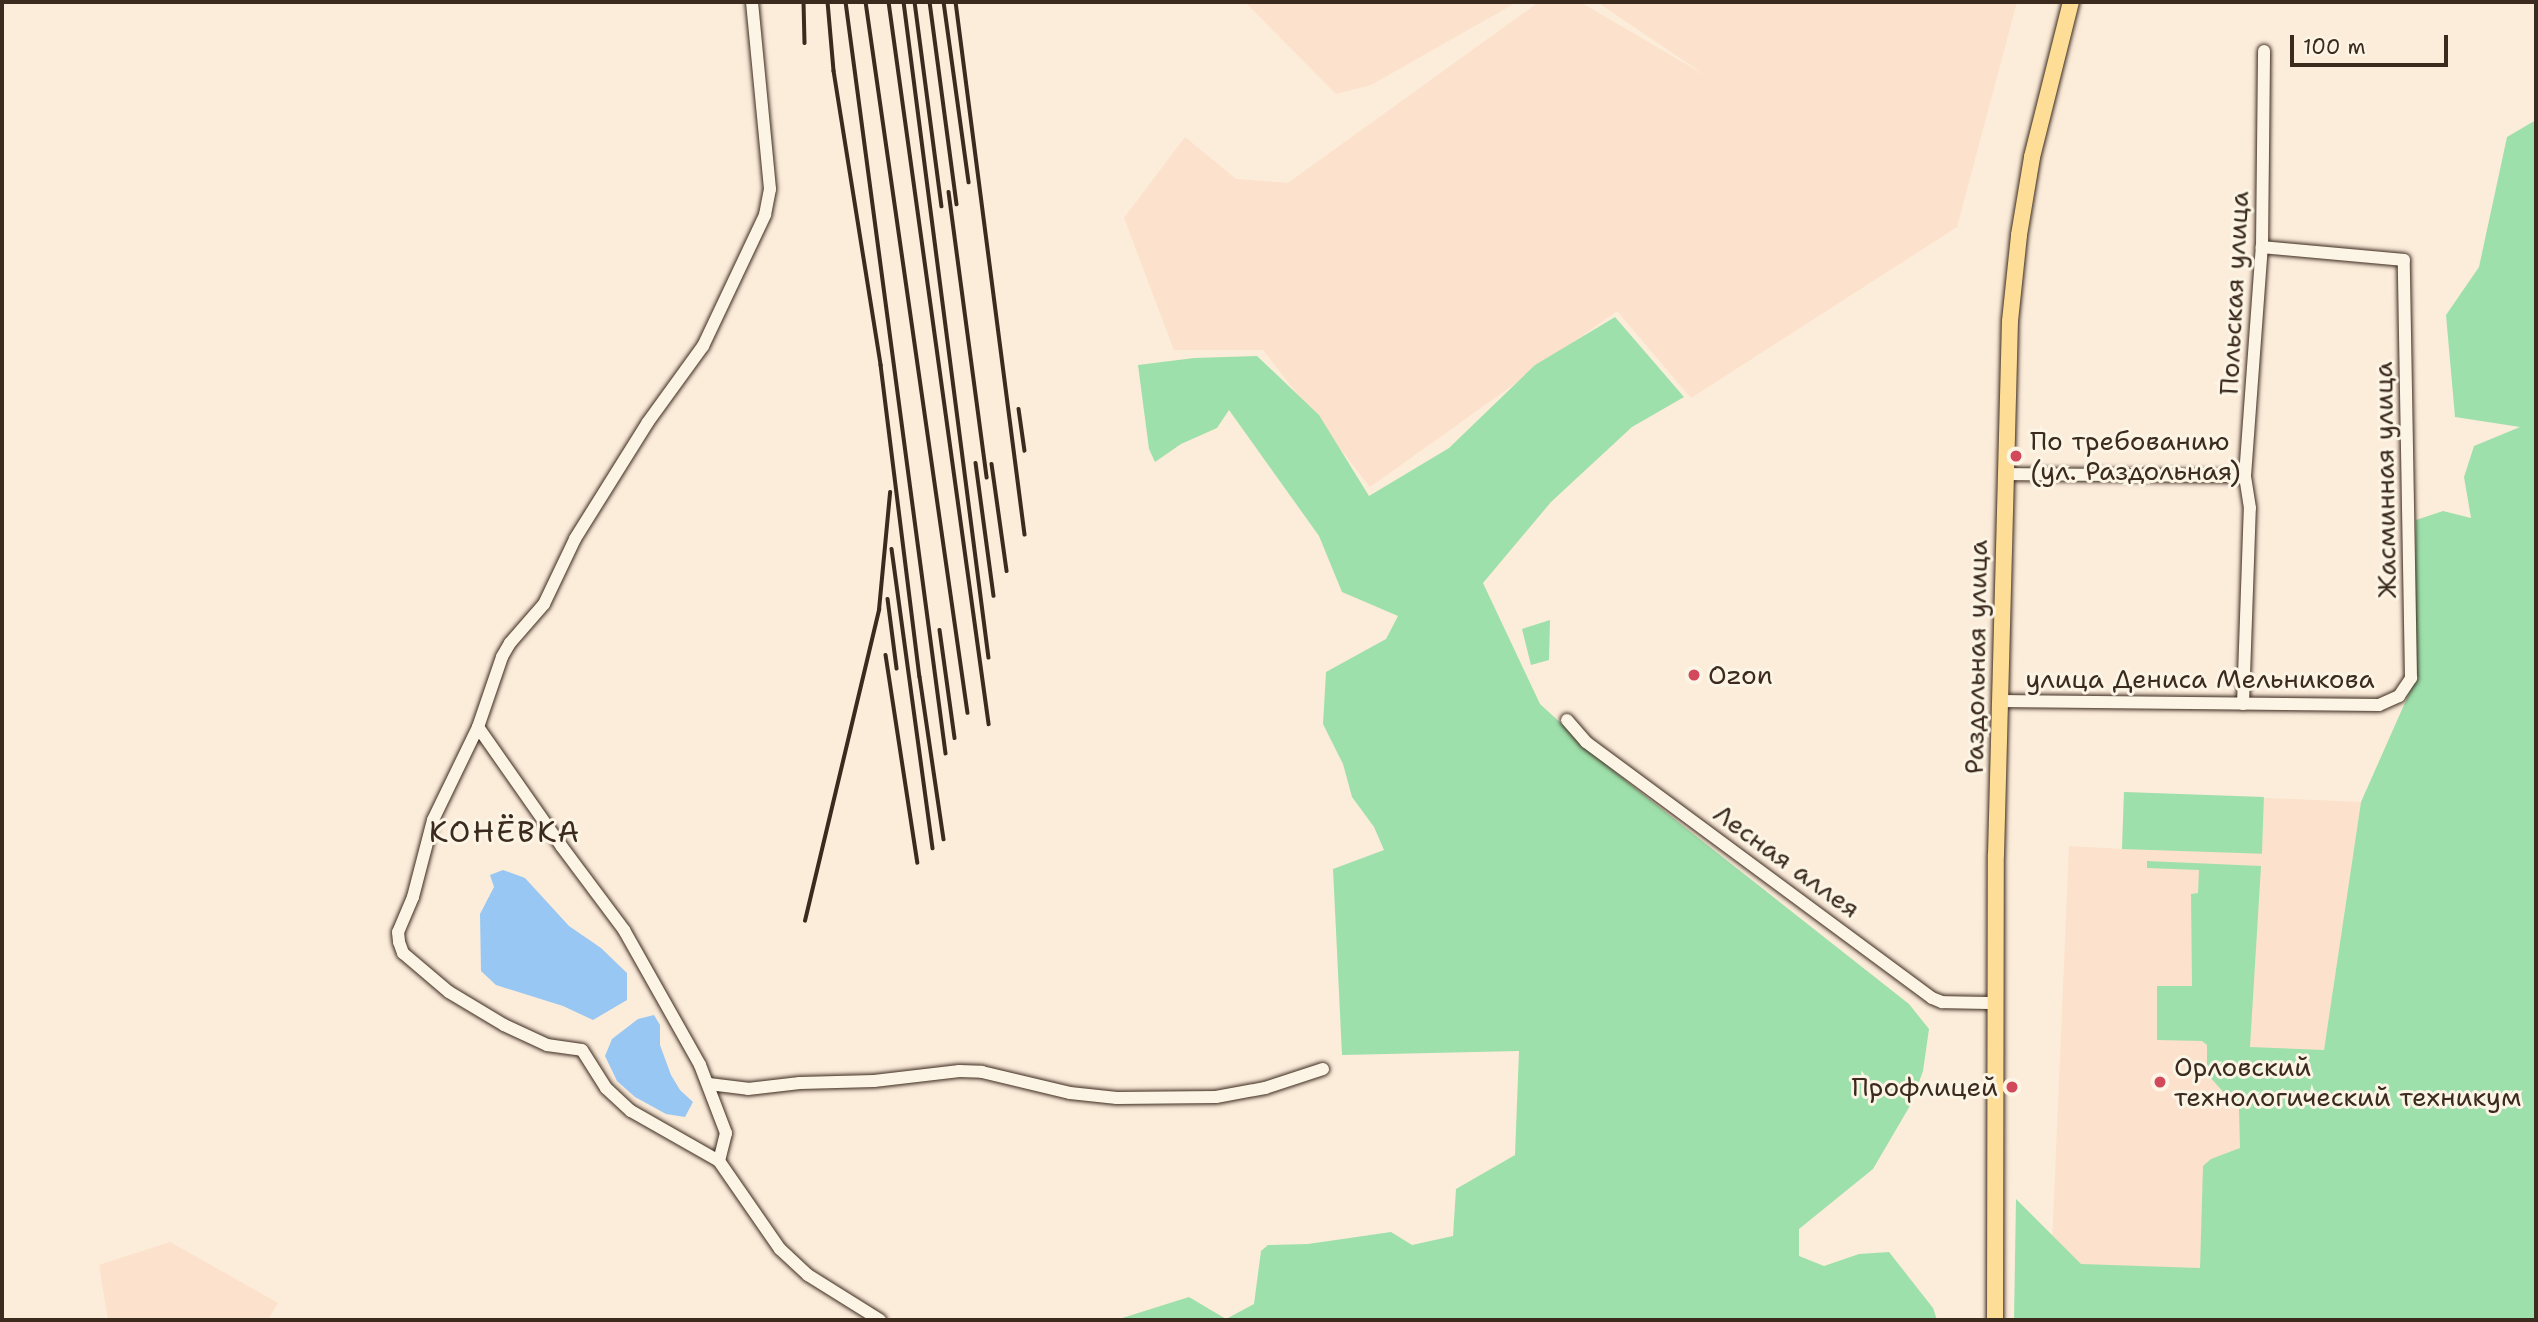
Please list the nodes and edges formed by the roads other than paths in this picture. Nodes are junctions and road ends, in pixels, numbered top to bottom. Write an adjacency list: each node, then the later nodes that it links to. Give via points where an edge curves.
1 (752, 2): 11 (street, via 769,189 765,215 703,346 648,422 575,539 544,604 506,650)
2 (2071, 2): 5 (main road, Раздольная улица, via 2039,123 2019,235 2010,321)
3 (2264, 51): 4 (street, Польская улица)
4 (2262, 247): 6 (street, Польская улица); 7 (street, Жасминная улица, via 2404,260 2411,678)
5 (2005, 474): 6 (street); 8 (main road, Раздольная улица)
6 (2245, 476): 9 (street, Польская улица, via 2250,508)
7 (2399, 696): 9 (street, улица Дениса Мельникова, via 2379,705)
8 (2000, 701): 9 (street, улица Дениса Мельникова); 12 (main road, Раздольная улица)
9 (2243, 704)
10 (1567, 720): 12 (street, Лесная аллея, via 1586,742 1932,998)
11 (478, 727): 14 (street, via 624,930); 15 (street, via 433,820 413,897 398,932 403,953 449,992 503,1025 547,1045 582,1050 606,1088 631,1111)
12 (1996, 1003): 17 (main road, Раздольная улица)
13 (1323, 1069): 14 (street, via 1265,1088 1216,1097 1070,1093 982,1072 748,1089)
14 (709, 1084): 15 (street, via 726,1133)
15 (719, 1161): 16 (street, via 780,1249 807,1275)
16 (880, 1320)
17 (1995, 1320)

